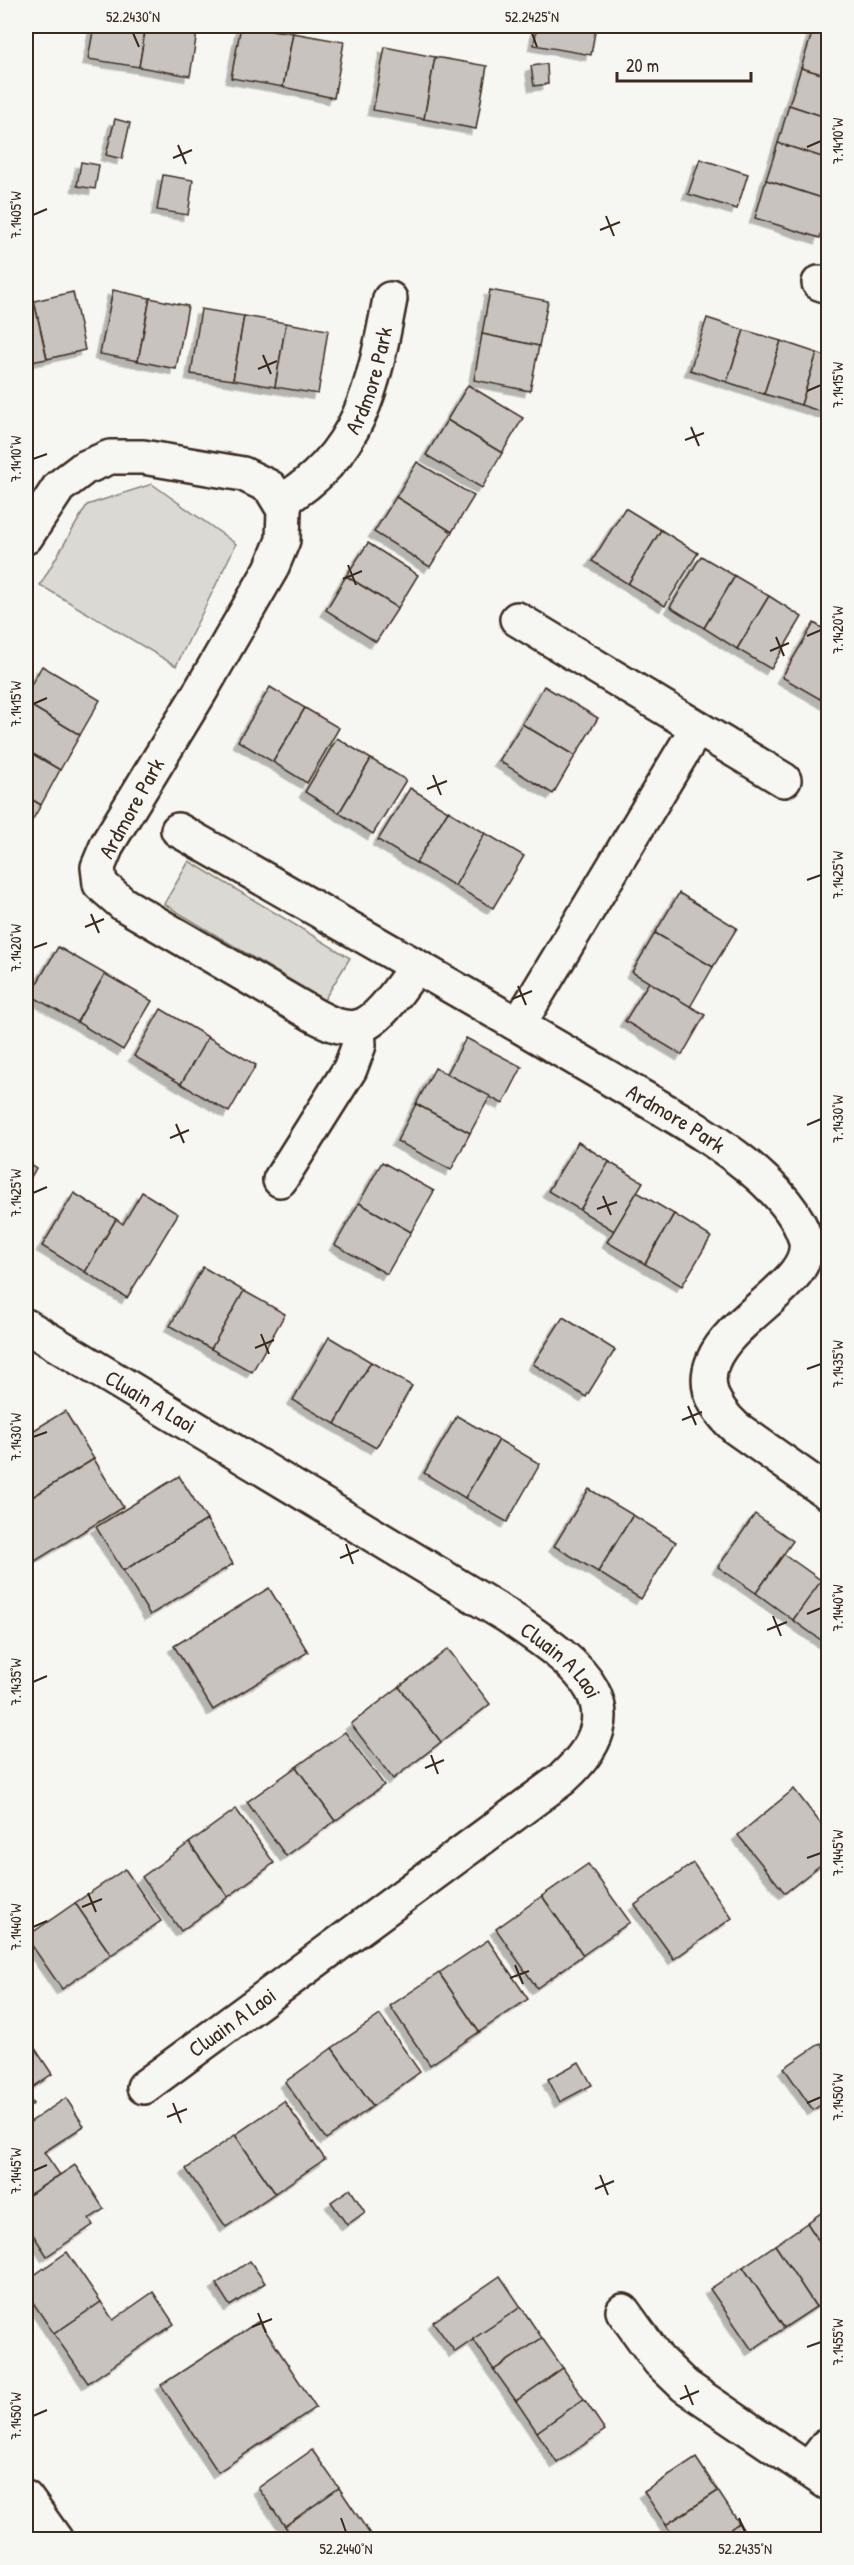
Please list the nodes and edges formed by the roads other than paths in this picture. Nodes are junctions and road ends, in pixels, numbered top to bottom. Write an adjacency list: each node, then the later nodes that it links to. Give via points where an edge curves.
1 (390, 299): 2 (street, Ardmore Park, via 366,402 327,468)
2 (280, 502): 3 (street, via 270,487 243,474 143,457 110,457 84,468 59,487); 10 (street, Ardmore Park, via 285,530 279,553 108,843 97,874 100,884 114,898 252,980 337,1026)
3 (26, 537)
4 (517, 619): 5 (street)
5 (697, 728): 6 (street); 9 (street)
6 (784, 780)
7 (178, 830): 8 (street, Ardmore Park)
8 (416, 966): 9 (street, Ardmore Park); 10 (street, via 387,1004)
9 (519, 1024): 12 (street, Ardmore Park, via 729,1152 783,1201 798,1224)
10 (358, 1027): 11 (street, via 359,1046 350,1069)
11 (280, 1180)
12 (817, 1239): 14 (street, Ardmore Park, via 801,1268 730,1336 717,1354 710,1382 711,1395 725,1418 750,1440)
13 (26, 1326): 15 (street, Cluain A Laoi, via 506,1615 575,1669 594,1695 601,1714 598,1735 562,1779)
14 (828, 1493)
15 (144, 2087)
16 (623, 2311): 18 (street, via 659,2361 685,2386)
17 (828, 2444): 18 (street)
18 (818, 2477)
19 (26, 2498): 20 (street)
20 (56, 2540)

